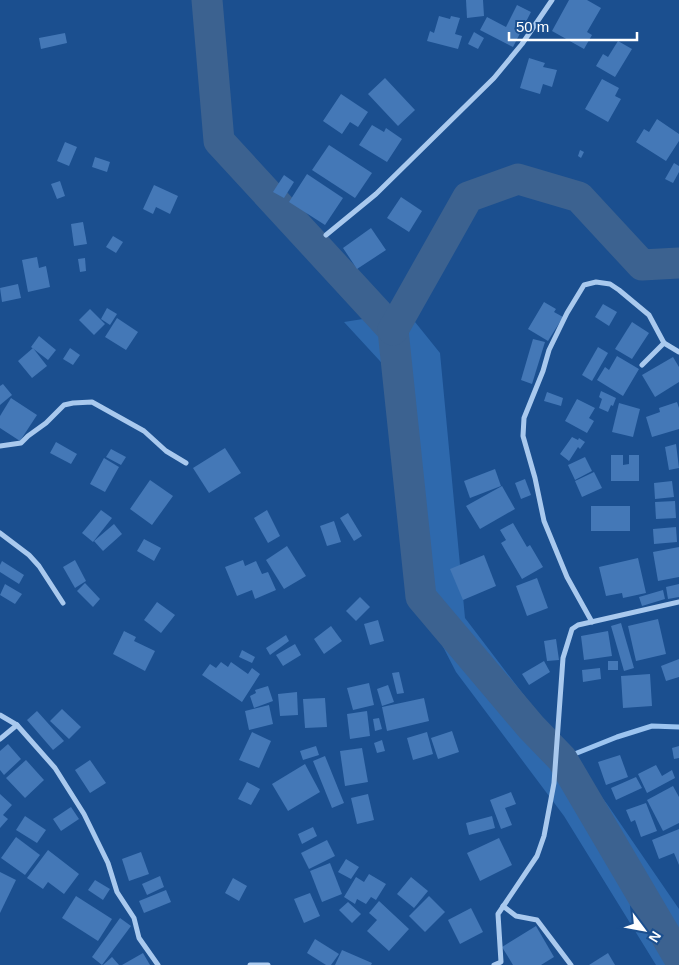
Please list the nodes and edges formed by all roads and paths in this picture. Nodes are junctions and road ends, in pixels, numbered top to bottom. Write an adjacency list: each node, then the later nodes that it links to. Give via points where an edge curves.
1 (552, 0): 2 (street, via 494,78 376,194)
2 (326, 235)
3 (664, 343): 4 (street); 5 (street); 11 (street, via 649,315 619,290 610,284 596,282 584,285 548,350 524,418 522,436 544,521 567,577)
4 (679, 352)
5 (642, 365)
6 (0, 446): 7 (street, via 21,443 64,405 92,402 144,432)
7 (186, 463)
8 (0, 533): 10 (street, via 39,566)
9 (679, 602): 11 (street)
10 (63, 603)
11 (592, 622): 15 (street, via 572,629 563,658 554,783 544,836 537,856)
12 (0, 715): 13 (street)
13 (17, 724): 14 (street); 17 (street, via 55,768 84,814 108,863 117,892 134,918 139,938)
14 (0, 740)
15 (503, 906): 16 (street, via 498,914); 21 (street, via 516,916 537,920)
16 (502, 964): 20 (street)
17 (158, 965)
18 (250, 965): 19 (street)
19 (268, 965)
20 (494, 965)
21 (571, 965)

